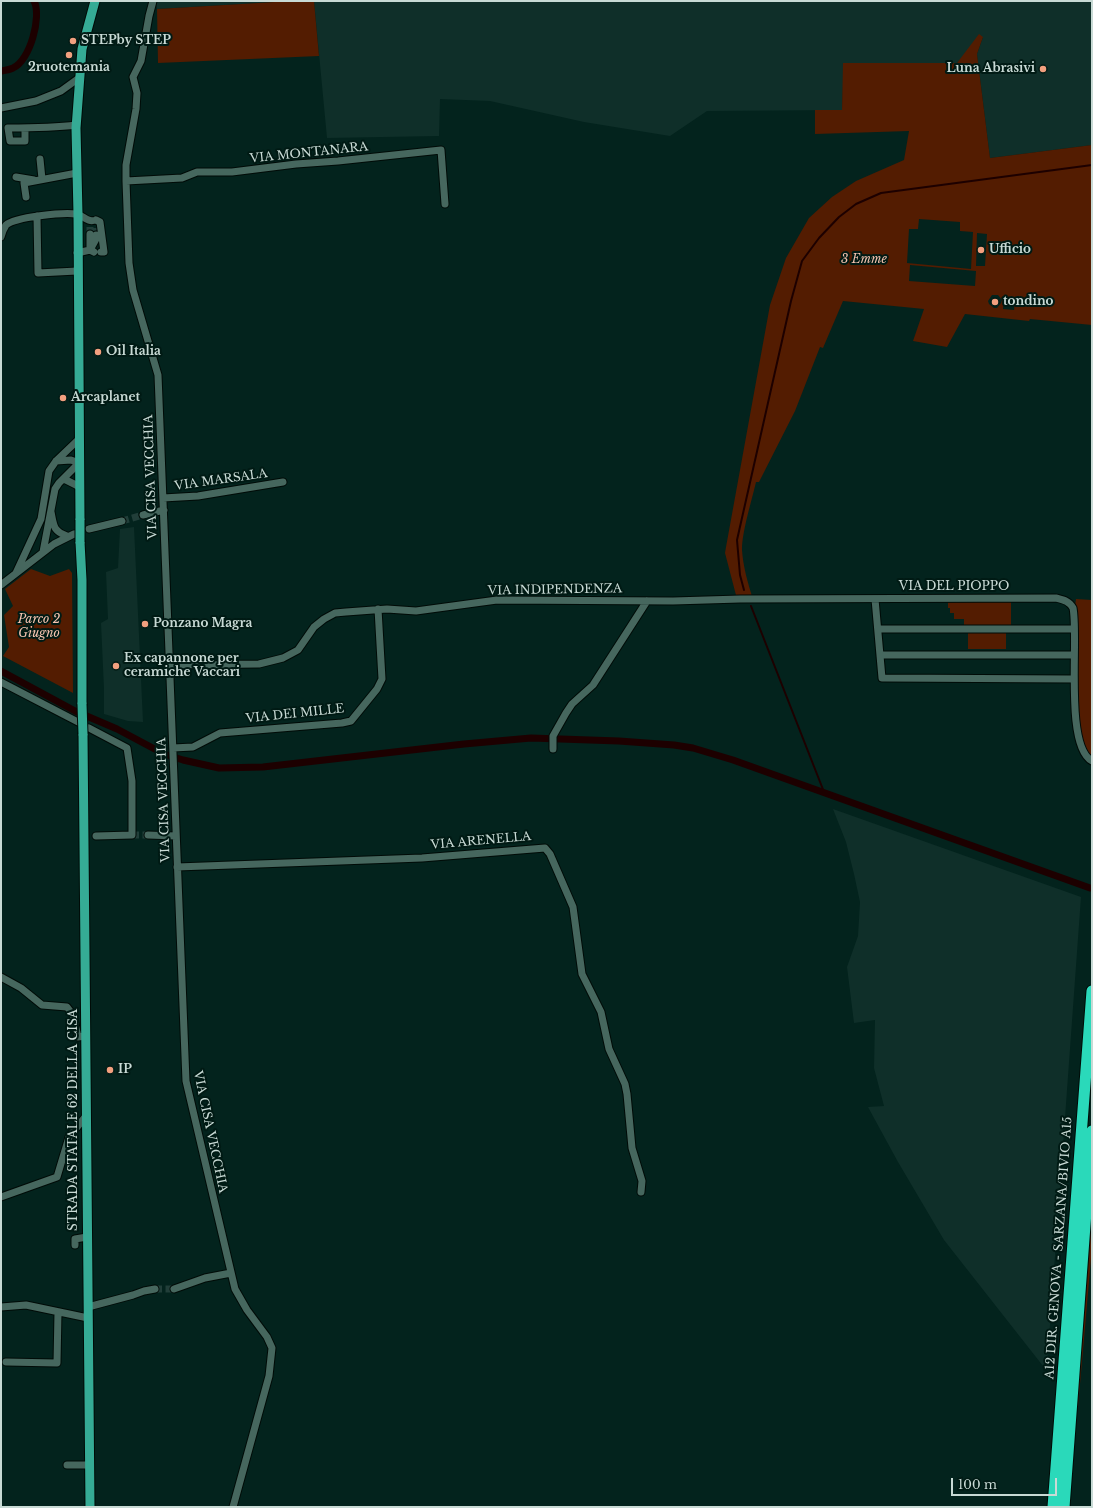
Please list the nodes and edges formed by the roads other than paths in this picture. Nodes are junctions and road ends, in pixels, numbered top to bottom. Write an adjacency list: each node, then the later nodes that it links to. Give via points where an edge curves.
1 (95, 1): 3 (main road, via 82,48)
2 (155, 1): 11 (street, VIA CISA VECCHIA, via 149,16 141,61 133,76 137,93 136,109 126,165)
3 (79, 78): 4 (street, via 61,91 36,101); 5 (main road)
4 (1, 108)
5 (76, 125): 6 (street); 8 (main road)
6 (25, 128)
7 (40, 159): 10 (street)
8 (77, 172): 10 (street); 14 (main road)
9 (16, 177): 10 (street)
10 (40, 180): 12 (street, via 24,183)
11 (126, 181): 13 (street, VIA MONTANARA, via 182,178 197,172 232,172 441,150); 27 (street, VIA CISA VECCHIA, via 129,263 133,290 158,375)
12 (26, 197)
13 (445, 204)
14 (78, 214): 15 (street); 16 (street); 19 (main road)
15 (37, 216): 17 (street, via 20,219 6,226); 20 (street, via 38,273)
16 (94, 226): 18 (street); 18 (street, via 104,252)
17 (1, 237)
18 (95, 251): 19 (street)
19 (77, 253): 20 (main road)
20 (77, 271): 21 (main road)
21 (79, 439): 22 (street); 23 (main road)
22 (56, 461): 23 (street, via 71,460); 33 (street, via 49,471 41,519)
23 (79, 463): 24 (street); 26 (main road)
24 (64, 479): 26 (street); 28 (street, via 55,489)
25 (283, 482): 27 (street, VIA MARSALA, via 198,496)
26 (80, 487): 49 (main road, STRADA STATALE 62 DELLA CISA, bridge, via 82,704)
27 (163, 498): 29 (street, VIA CISA VECCHIA)
28 (50, 510): 34 (street); 34 (street, via 56,531 70,535)
29 (164, 510): 30 (street); 45 (street, VIA CISA VECCHIA)
30 (143, 515)
31 (122, 521): 32 (street)
32 (89, 530)
33 (31, 540): 34 (street); 35 (street)
34 (43, 552): 35 (street)
35 (16, 574): 36 (street)
36 (1, 585)
37 (875, 598): 39 (street, VIA DEL PIOPPO); 41 (street); 42 (street, VIA DEL PIOPPO, via 1056,598 1064,600 1073,608)
38 (647, 601): 39 (street, VIA INDIPENDENZA); 40 (street, VIA INDIPENDENZA, via 497,600 416,611); 50 (street, via 593,685 572,704 553,736)
39 (673, 601)
40 (378, 609): 45 (street, VIA INDIPENDENZA, via 335,613 324,618 314,627 298,650 271,661 258,664); 51 (street, VIA DEI MILLE, via 382,679 377,689 350,721 220,733 193,747)
41 (878, 629): 42 (street); 43 (street)
42 (1074, 629): 44 (street, VIA DEL PIOPPO)
43 (880, 655): 44 (street); 46 (street, via 882,678)
44 (1074, 655): 46 (street, VIA DEL PIOPPO)
45 (170, 665): 51 (street, VIA CISA VECCHIA)
46 (1074, 679): 52 (street, VIA DEL PIOPPO, via 1080,746)
47 (1, 682): 48 (street)
48 (78, 722)
49 (86, 731): 54 (street, via 127,748 132,781 132,834); 59 (main road, STRADA STATALE 62 DELLA CISA)
50 (552, 747)
51 (173, 751): 55 (street, VIA CISA VECCHIA)
52 (1092, 761)
53 (148, 835): 55 (street)
54 (96, 836)
55 (176, 836): 56 (street, VIA CISA VECCHIA)
56 (177, 867): 62 (street, VIA ARENELLA, via 422,858 545,848 573,906 582,974 601,1012 609,1049 625,1084 632,1148 642,1181); 66 (street, VIA CISA VECCHIA, via 186,1080)
57 (1, 977): 59 (street, via 21,988 42,1005 67,1007 78,1037)
58 (1092, 991): 78 (highway, A12 DIR. GENOVA - SARZANA/BIVIO A15)
59 (85, 1036): 60 (main road, STRADA STATALE 62 DELLA CISA)
60 (86, 1116): 63 (street, via 69,1137 57,1177); 64 (main road, STRADA STATALE 62 DELLA CISA)
61 (1092, 1131): 79 (highway)
62 (641, 1192)
63 (1, 1197)
64 (87, 1237): 65 (street); 70 (main road, STRADA STATALE 62 DELLA CISA)
65 (75, 1239)
66 (231, 1273): 68 (street, via 205,1278); 77 (street, VIA CISA VECCHIA, via 235,1289 272,1348 269,1376)
67 (155, 1289): 70 (street)
68 (174, 1289)
69 (1, 1307): 71 (street, via 26,1305)
70 (88, 1307): 72 (main road, STRADA STATALE 62 DELLA CISA)
71 (58, 1312): 72 (street); 73 (street, via 57,1363)
72 (88, 1318): 75 (main road, STRADA STATALE 62 DELLA CISA)
73 (6, 1362)
74 (67, 1465): 75 (street)
75 (89, 1465): 76 (main road, STRADA STATALE 62 DELLA CISA)
76 (90, 1507)
77 (233, 1507)
78 (1053, 1507)
79 (1064, 1507)

